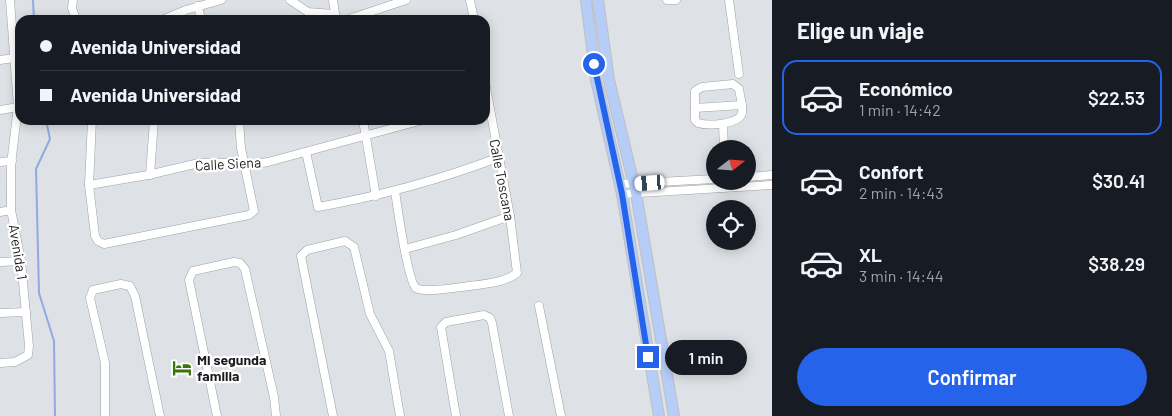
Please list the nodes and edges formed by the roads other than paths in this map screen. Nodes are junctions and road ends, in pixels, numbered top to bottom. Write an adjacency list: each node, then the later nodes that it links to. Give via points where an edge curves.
1 (10, 0): 19 (street, Avenida 1)
2 (221, 0): 12 (street)
3 (290, 0): 15 (street, via 308,12)
4 (333, 0): 16 (street)
5 (406, 0): 17 (street)
6 (470, 0): 18 (street)
7 (586, 0): 51 (main road, via 596,80)
8 (598, 0): 50 (main road, via 609,80)
9 (667, 0): 10 (street)
10 (676, 0)
11 (729, 0): 22 (street)
12 (198, 6): 13 (street); 14 (street)
13 (175, 15)
14 (200, 15)
15 (324, 15)
16 (335, 15)
17 (361, 15)
18 (473, 15)
19 (14, 58): 20 (street); 21 (street, Avenida 1)
20 (0, 60)
21 (15, 70)
22 (739, 74)
23 (742, 105): 25 (street); 25 (street, via 739,89 733,84 697,89); 28 (street, via 740,117)
24 (15, 108): 26 (street)
25 (695, 108): 28 (street, via 698,123)
26 (0, 110)
27 (490, 120): 38 (street, Calle Toscana)
28 (723, 124): 36 (street)
29 (16, 125): 39 (street, Avenida 1)
30 (92, 125): 48 (street)
31 (154, 125): 42 (street)
32 (240, 125): 41 (street)
33 (364, 125): 35 (street)
34 (405, 125): 35 (street, Calle Siena)
35 (367, 136): 37 (street, Calle Siena); 53 (street)
36 (724, 140)
37 (306, 152): 41 (street, Calle Siena); 53 (street, via 318,207)
38 (497, 158): 52 (street); 56 (street, Calle Toscana)
39 (12, 161): 40 (street); 54 (street, Avenida 1)
40 (0, 162)
41 (244, 166): 42 (street, Calle Siena, via 210,162); 48 (street, via 255,204 249,215 104,244 95,236)
42 (150, 175): 48 (street, Calle Siena)
43 (772, 175): 44 (street)
44 (756, 176)
45 (706, 180): 50 (street)
46 (756, 185): 47 (street)
47 (772, 185)
48 (89, 186)
49 (706, 186): 50 (street)
50 (635, 188): 51 (street); 74 (main road)
51 (621, 189): 73 (main road)
52 (395, 191): 53 (street); 57 (street)
53 (376, 196)
54 (11, 210): 55 (street); 58 (street, Avenida 1)
55 (0, 212)
56 (510, 216): 57 (street); 57 (street, Calle Toscana, via 517,270 513,276 488,283 424,290 412,283)
57 (405, 249)
58 (21, 261): 59 (street); 61 (street, Avenida 1)
59 (0, 262)
60 (539, 306): 72 (street)
61 (26, 312): 62 (street); 63 (street, Avenida 1, via 28,355 15,362)
62 (0, 313)
63 (0, 363)
64 (105, 416): 65 (street, via 105,363 90,298 93,290 120,284 130,286 135,296)
65 (160, 416)
66 (217, 416): 67 (street, via 189,280 193,271 234,262 245,269)
67 (276, 416)
68 (333, 416): 69 (street, via 301,256 307,250 346,241 354,246 370,314 389,351)
69 (400, 416)
70 (456, 416): 71 (street, via 441,327 446,322 484,315 492,324)
71 (509, 416)
72 (561, 416)
73 (659, 416)
74 (674, 416)

